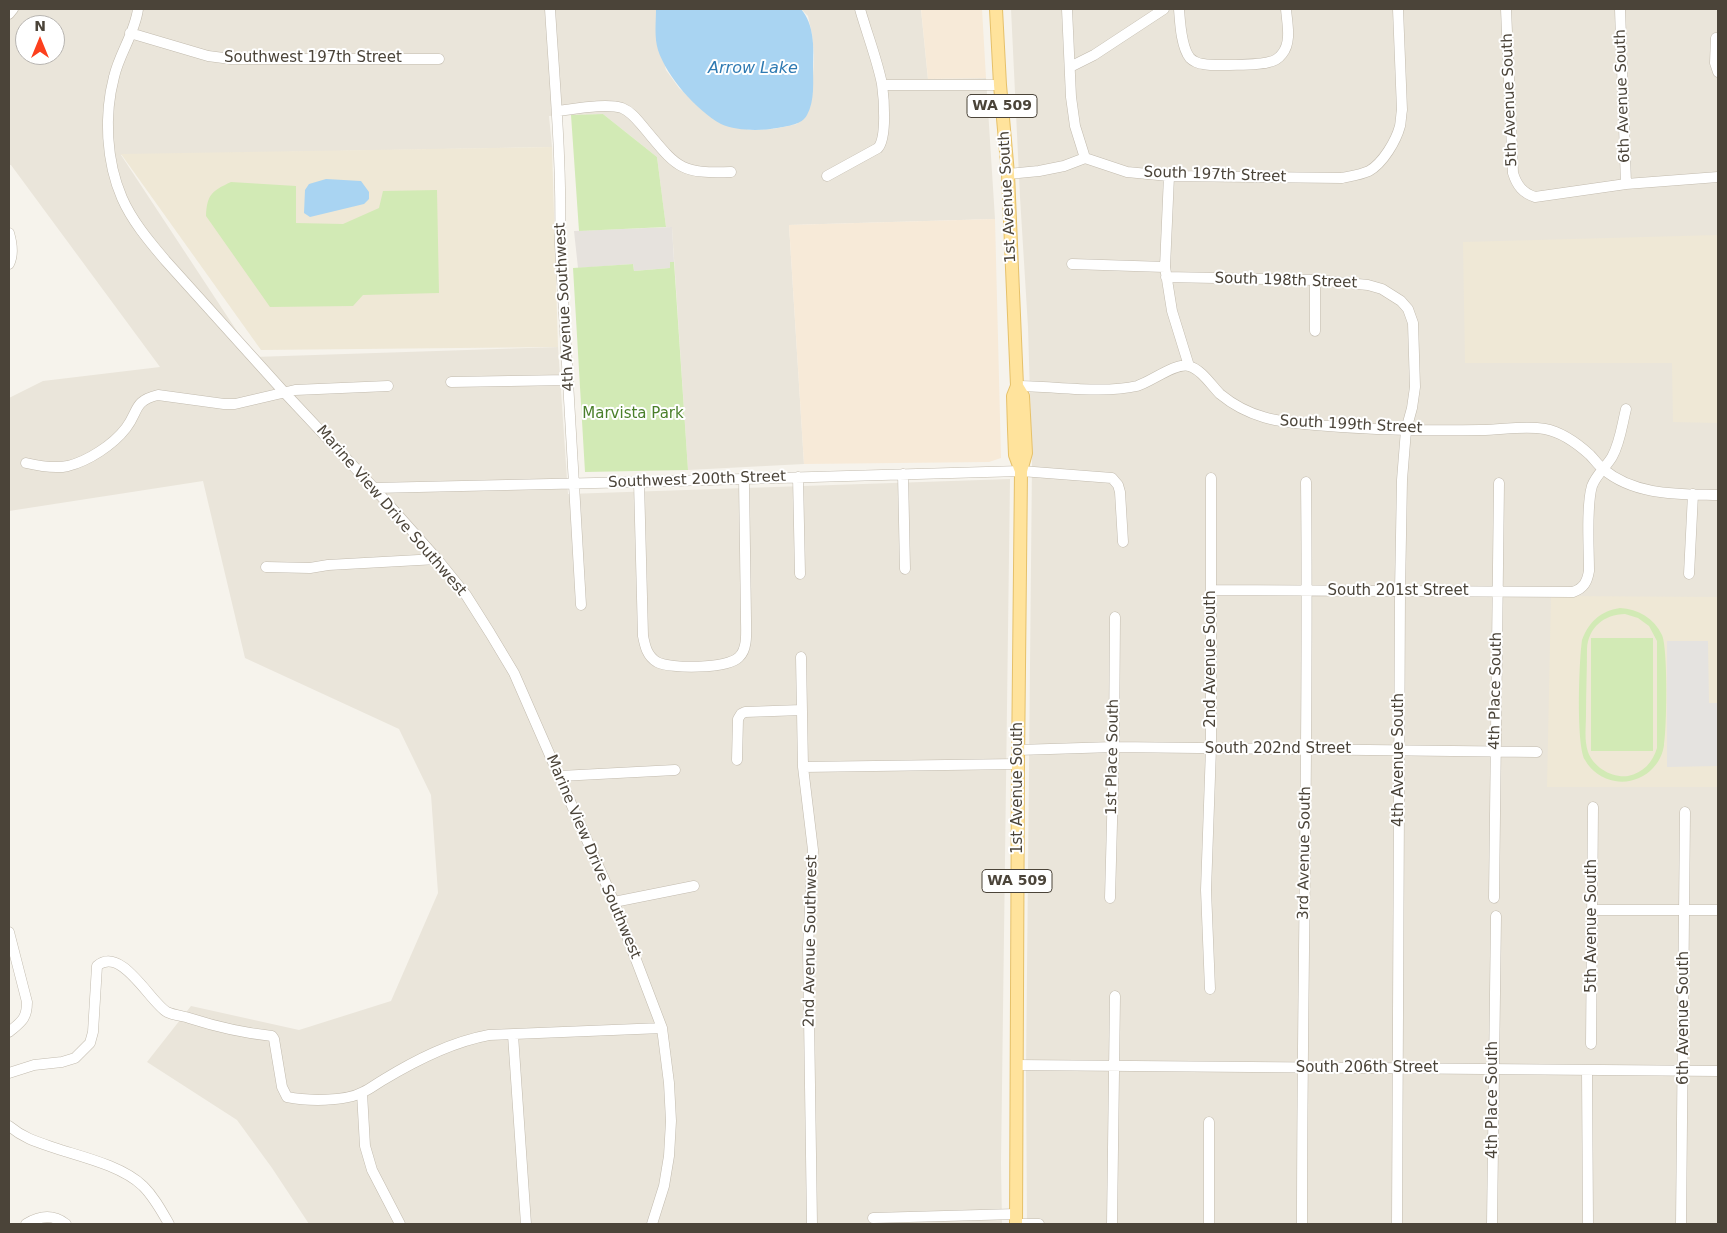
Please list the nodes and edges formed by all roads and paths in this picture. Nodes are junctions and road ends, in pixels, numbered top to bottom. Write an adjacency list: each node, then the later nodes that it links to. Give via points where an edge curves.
1 (14, 9): 13 (street)
2 (138, 9): 14 (street, Marine View Drive Southwest)
3 (550, 9): 21 (street, 4th Avenue Southwest)
4 (860, 9): 19 (street)
5 (996, 9): 20 (main road, 1st Avenue South / WA 509)
6 (1067, 9): 17 (street)
7 (1164, 9): 17 (street)
8 (1179, 9): 9 (street, via 1182,37 1189,57 1194,61 1204,64 1259,64 1277,59 1288,44)
9 (1286, 9)
10 (1398, 9): 26 (street, South 197th Street, via 1400,126 1387,151 1370,170 1342,178)
11 (1506, 9): 28 (street, 5th Avenue South, via 1513,173 1520,188 1535,197)
12 (1620, 9): 28 (street, 6th Avenue South)
13 (9, 14)
14 (130, 32): 16 (street, Southwest 197th Street, via 208,56 231,59); 41 (street, Marine View Drive Southwest, via 114,78 108,119 111,158 122,197 135,222 155,248)
15 (1716, 38): 18 (street)
16 (439, 59)
17 (1070, 67): 22 (street, via 1075,126)
18 (1718, 72)
19 (882, 85): 20 (street); 25 (street, via 882,144)
20 (1000, 85): 24 (main road, 1st Avenue South / WA 509)
21 (557, 111): 23 (street, via 622,108 633,114 678,165 703,173); 37 (street, 4th Avenue Southwest)
22 (1085, 158): 24 (street, via 1064,166); 26 (street, South 197th Street, via 1127,172)
23 (731, 172)
24 (1008, 174): 40 (main road, 1st Avenue South / WA 509)
25 (827, 176)
26 (1169, 176): 32 (street)
27 (1718, 177): 28 (street)
28 (1626, 184)
29 (9, 233): 30 (street, via 12,258)
30 (9, 264)
31 (1072, 264): 32 (street, South 198th Street)
32 (1166, 272): 33 (street, South 198th Street); 36 (street, via 1172,311)
33 (1315, 280): 34 (street, South 198th Street, via 1382,288); 35 (street)
34 (1401, 300): 43 (street, 4th Avenue South, via 1413,322 1415,347 1415,387)
35 (1315, 331)
36 (1190, 366): 40 (street, via 1176,368 1127,388); 43 (street, South 199th Street, via 1226,399 1267,420)
37 (568, 380): 38 (street); 51 (street, 4th Avenue Southwest)
38 (451, 382)
39 (388, 386): 41 (street)
40 (1017, 386): 46 (main road, 1st Avenue South / WA 509, via 1023,396 1026,453)
41 (284, 392): 44 (street, via 235,404 158,394 141,402 117,438 88,457 68,466); 55 (street, Marine View Drive Southwest)
42 (1626, 409): 45 (street, via 1617,447)
43 (1406, 430): 45 (street, South 199th Street, via 1544,429 1573,442); 66 (street, 4th Avenue South)
44 (26, 463)
45 (1603, 469): 56 (street, South 199th Street, via 1652,492); 67 (street, South 201st Street, via 1592,486 1589,500 1589,571 1583,587 1573,592)
46 (1021, 471): 47 (street, Southwest 200th Street); 58 (street, Southwest 200th Street, via 1112,478 1120,492); 76 (main road, 1st Avenue South / WA 509)
47 (903, 474): 48 (street, Southwest 200th Street); 61 (street)
48 (798, 477): 50 (street, Southwest 200th Street); 62 (street)
49 (1210, 478): 64 (street, 2nd Avenue South)
50 (744, 479): 52 (street, Southwest 200th Street); 52 (street, via 746,636 740,657 719,665 667,665 651,657 646,649)
51 (575, 482): 52 (street, Southwest 200th Street); 55 (street, Southwest 200th Street); 68 (street, 4th Avenue Southwest)
52 (639, 482)
53 (1306, 482): 65 (street, 3rd Avenue South)
54 (1499, 483): 67 (street, 4th Place South)
55 (374, 488): 59 (street, Marine View Drive Southwest)
56 (1693, 494): 57 (street, South 199th Street); 63 (street)
57 (1718, 494)
58 (1123, 542)
59 (437, 559): 60 (street, via 310,568); 83 (street, Marine View Drive Southwest, via 466,595 514,673)
60 (266, 567)
61 (905, 569)
62 (800, 574)
63 (1689, 574)
64 (1211, 590): 65 (street, South 201st Street); 73 (street, 2nd Avenue South)
65 (1308, 590): 66 (street, South 201st Street); 74 (street, 3rd Avenue South)
66 (1400, 591): 67 (street, South 201st Street); 75 (street, 4th Avenue South)
67 (1497, 591): 77 (street, 4th Place South)
68 (581, 605)
69 (1115, 617): 72 (street, 1st Place South)
70 (801, 658): 71 (street, 2nd Avenue Southwest)
71 (802, 710): 79 (street, via 741,714 738,719); 81 (street, 2nd Avenue Southwest)
72 (1114, 747): 73 (street, South 202nd Street); 76 (street, South 202nd Street); 87 (street, 1st Place South)
73 (1211, 748): 74 (street, South 202nd Street); 95 (street, 2nd Avenue South, via 1206,890)
74 (1307, 749): 75 (street, South 202nd Street); 103 (street, 3rd Avenue South)
75 (1400, 749): 77 (street, South 202nd Street); 104 (street, 4th Avenue South)
76 (1018, 750): 80 (main road, 1st Avenue South / WA 509)
77 (1495, 751): 78 (street, South 202nd Street); 88 (street, 4th Place South)
78 (1537, 752)
79 (737, 760)
80 (1018, 764): 81 (street); 101 (main road, 1st Avenue South / WA 509)
81 (804, 767): 121 (street, 2nd Avenue Southwest, via 813,850 808,947)
82 (675, 770): 83 (street)
83 (560, 776): 89 (street, Marine View Drive Southwest)
84 (1593, 807): 90 (street, 5th Avenue South)
85 (1685, 812): 91 (street, 6th Avenue South)
86 (694, 886): 89 (street)
87 (1110, 898)
88 (1494, 898)
89 (614, 902): 97 (street, Marine View Drive Southwest)
90 (1593, 910): 91 (street); 100 (street, 5th Avenue South)
91 (1684, 910): 92 (street); 108 (street, 6th Avenue South)
92 (1718, 910)
93 (1496, 916): 105 (street, 4th Place South)
94 (9, 932): 98 (street, via 27,1010)
95 (1210, 989)
96 (1115, 996): 102 (street)
97 (662, 1028): 99 (street); 120 (street, Marine View Drive Southwest, via 669,1083 669,1156)
98 (9, 1032)
99 (513, 1034): 110 (street, via 467,1039 446,1047); 119 (street)
100 (1591, 1044)
101 (1016, 1065): 102 (street, South 206th Street); 114 (main road, 1st Avenue South / WA 509)
102 (1113, 1066): 103 (street, South 206th Street); 123 (street)
103 (1302, 1068): 104 (street, South 206th Street); 125 (street, 3rd Avenue South)
104 (1398, 1068): 105 (street, South 206th Street); 126 (street, 4th Avenue South)
105 (1493, 1069): 106 (street, South 206th Street); 127 (street, 4th Place South)
106 (1587, 1070): 108 (street, South 206th Street); 128 (street)
107 (1718, 1071): 108 (street, South 206th Street)
108 (1684, 1072): 129 (street, 6th Avenue South)
109 (9, 1073): 110 (street, via 75,1058 90,1044 97,966 108,960 122,966 166,1012 243,1033 272,1036 287,1097 327,1099)
110 (362, 1093): 118 (street, via 365,1146 372,1170)
111 (1209, 1122): 124 (street)
112 (9, 1126): 117 (street, via 32,1141 96,1160 128,1175 156,1202)
113 (873, 1218): 114 (street)
114 (1016, 1221): 122 (street)
115 (26, 1224): 116 (street, via 43,1216)
116 (66, 1224)
117 (169, 1224)
118 (400, 1224)
119 (526, 1224)
120 (652, 1224)
121 (812, 1224)
122 (1039, 1224)
123 (1112, 1224)
124 (1209, 1224)
125 (1302, 1224)
126 (1397, 1224)
127 (1492, 1224)
128 (1588, 1224)
129 (1681, 1224)

